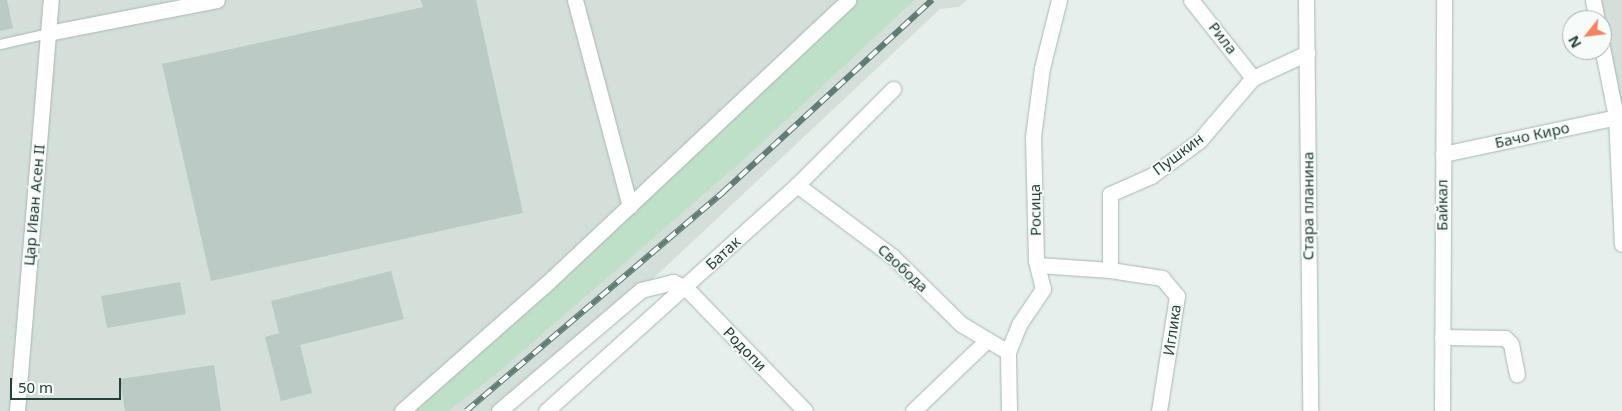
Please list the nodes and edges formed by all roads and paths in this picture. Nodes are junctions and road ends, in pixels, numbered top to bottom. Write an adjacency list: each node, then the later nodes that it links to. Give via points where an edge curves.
1 (51, 0): 9 (street, Цар Иван Асен II)
2 (217, 0): 9 (street)
3 (575, 0): 18 (street)
4 (848, 0): 18 (street)
5 (1059, 0): 20 (street, Росица, via 1035,118)
6 (1191, 0): 13 (street, Рила)
7 (1306, 0): 11 (street, Стара планина)
8 (1444, 0): 16 (street, Байкал)
9 (48, 33): 10 (lane); 28 (street, Цар Иван Асен II)
10 (0, 44)
11 (1307, 53): 13 (street, Пушкин); 35 (street, Стара планина)
12 (1605, 60): 15 (street)
13 (1253, 78): 21 (street, Пушкин, via 1198,141 1151,176 1110,194)
14 (893, 89): 17 (street, Батак)
15 (1619, 116): 16 (street, Бачо Киро); 19 (street)
16 (1442, 154): 23 (street, Байкал)
17 (797, 186): 22 (street, Батак); 24 (street, Свобода, via 886,251 961,324)
18 (630, 206): 29 (street)
19 (1622, 244)
20 (1038, 265): 21 (street); 25 (street, Росица, via 1043,289 1020,323)
21 (1110, 270): 34 (street, Иглика, via 1162,278 1177,296)
22 (686, 288): 27 (street, Батак); 30 (street, via 673,282 641,290); 31 (street, Родопи)
23 (1442, 337): 26 (street, via 1505,338 1511,344); 36 (street, Байкал)
24 (986, 341): 25 (street, Свобода); 32 (street)
25 (1008, 352): 33 (street, Росица)
26 (1517, 374)
27 (552, 409)
28 (17, 411)
29 (402, 411)
30 (499, 411)
31 (805, 411)
32 (913, 411)
33 (1009, 411)
34 (1159, 411)
35 (1310, 411)
36 (1442, 411)

